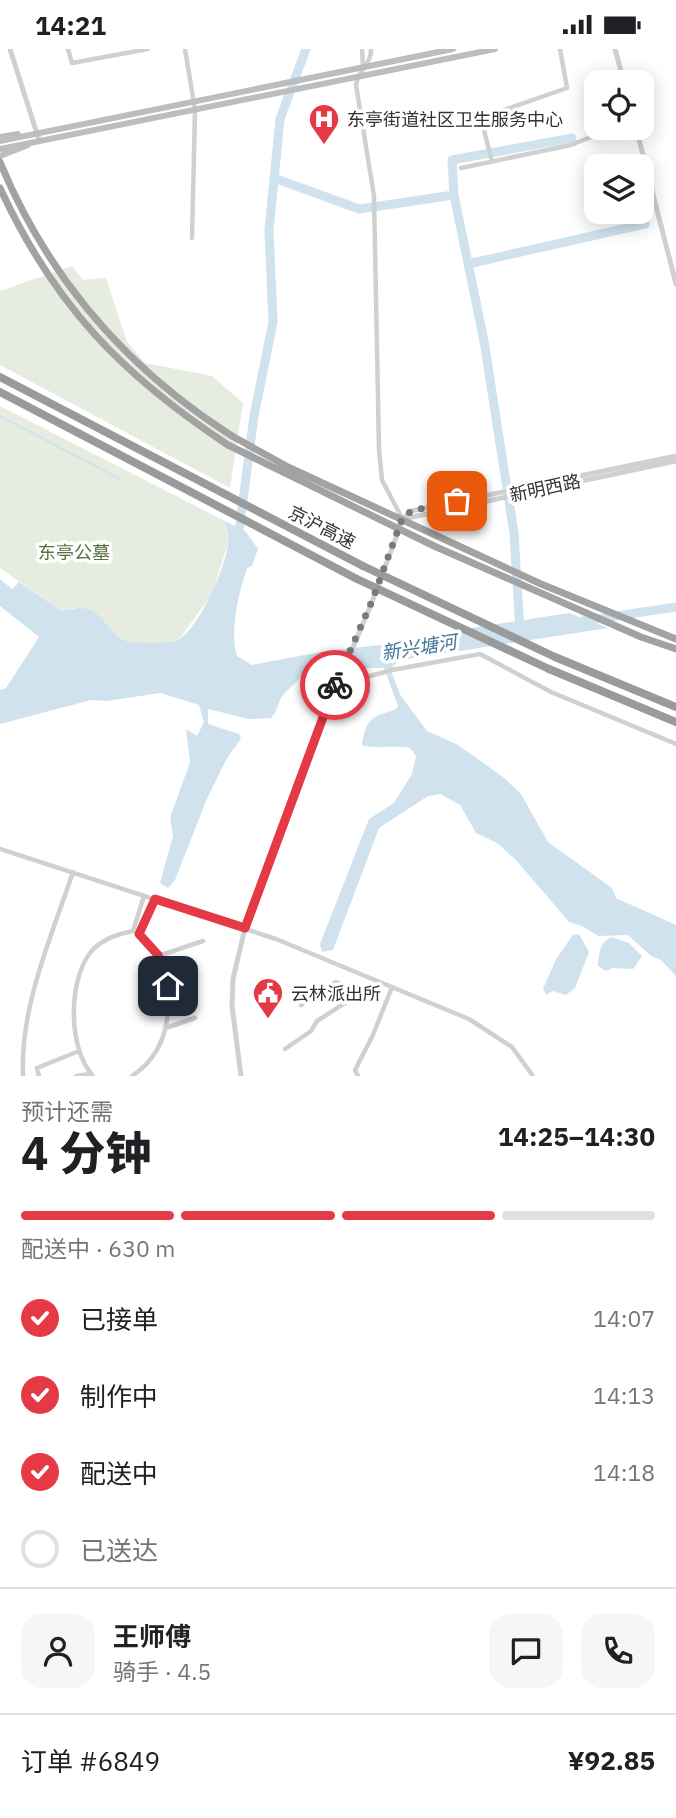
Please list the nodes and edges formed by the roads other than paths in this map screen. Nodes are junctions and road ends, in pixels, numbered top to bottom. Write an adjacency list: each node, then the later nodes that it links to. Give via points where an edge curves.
1 (12, 49): 16 (street)
2 (68, 49): 3 (street, via 72,63)
3 (148, 49)
4 (185, 49): 14 (street)
5 (362, 49): 11 (street)
6 (371, 49): 11 (street)
7 (453, 49): 11 (main road)
8 (495, 49): 13 (main road)
9 (560, 49): 23 (street, via 567,88 481,118)
10 (615, 49): 12 (street)
11 (363, 68): 13 (street); 14 (main road)
12 (621, 70)
13 (357, 77): 15 (main road); 31 (street, via 376,218 375,332 382,480)
14 (194, 102): 15 (street); 16 (main road)
15 (195, 110): 16 (main road); 26 (street)
16 (38, 137): 17 (main road); 20 (main road); 21 (main road)
17 (0, 139)
18 (584, 140): 23 (street)
19 (639, 140): 27 (street)
20 (0, 149)
21 (0, 156)
22 (0, 162): 32 (highway, bridge, via 33,230 77,298 105,332 165,389 232,436 288,467 541,585)
23 (492, 162): 24 (street)
24 (461, 168)
25 (0, 188): 33 (highway, bridge, via 41,265 98,340 170,407 296,481 446,552)
26 (192, 238)
27 (676, 284)
28 (0, 377): 35 (highway, 京沪高速, bridge, via 363,566 555,657)
29 (0, 392): 36 (highway, 京沪高速, bridge, via 357,579 549,669)
30 (676, 459): 31 (street, 新明西路)
31 (402, 519): 42 (street)
32 (676, 639)
33 (676, 649)
34 (349, 689): 37 (street, via 363,678 389,671 480,655 551,692)
35 (676, 707)
36 (676, 722)
37 (676, 744)
38 (0, 849): 39 (street)
39 (73, 873): 40 (street); 54 (street, via 34,988 22,1048)
40 (144, 896): 41 (street); 52 (street, via 133,931 101,941 82,968 73,1021)
41 (155, 899): 42 (street); 44 (street, via 139,934)
42 (245, 928): 47 (street); 58 (street, via 232,992)
43 (202, 941): 44 (street)
44 (158, 955): 46 (street)
45 (194, 978): 46 (street)
46 (168, 986): 50 (street)
47 (392, 987): 59 (street, via 355,1070); 60 (street, via 469,1019 512,1047)
48 (301, 1005): 51 (street, via 336,982 362,992)
49 (195, 1018): 50 (street)
50 (165, 1029): 57 (street, via 160,1046)
51 (285, 1049)
52 (79, 1051): 53 (street); 55 (street, via 37,1068)
53 (92, 1075): 56 (street)
54 (23, 1076)
55 (39, 1076)
56 (76, 1076)
57 (132, 1076)
58 (241, 1076)
59 (358, 1076)
60 (533, 1076)

